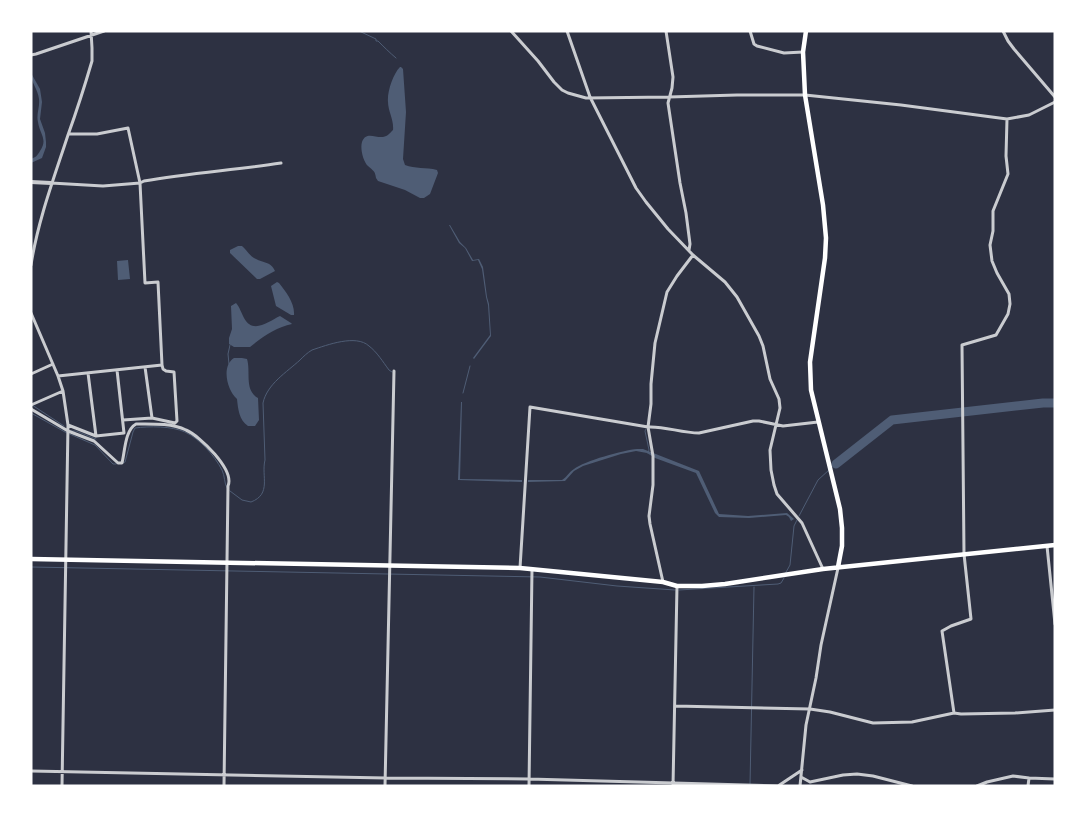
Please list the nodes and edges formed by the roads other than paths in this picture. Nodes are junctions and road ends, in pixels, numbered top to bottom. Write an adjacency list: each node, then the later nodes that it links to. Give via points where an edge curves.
1 (104, 31): 8 (street)
2 (511, 31): 12 (street, via 562,90)
3 (567, 31): 12 (street)
4 (666, 31): 13 (street, via 673,77)
5 (750, 31): 9 (street, via 757,46 784,53)
6 (806, 31): 9 (main road)
7 (1003, 31): 14 (street)
8 (91, 33): 10 (street); 17 (street, via 92,61)
9 (803, 52): 11 (main road)
10 (31, 55)
11 (805, 95): 13 (street); 16 (street); 39 (main road, via 826,238 810,362 811,390)
12 (590, 97): 13 (street); 22 (street, via 636,188)
13 (669, 97): 22 (street)
14 (1055, 97)
15 (1055, 102): 16 (street, via 1029,115)
16 (1007, 119): 49 (street, via 1008,174 993,211 994,230 990,245 996,273 1008,294 1009,311 996,335 962,345)
17 (68, 134): 20 (street); 21 (street, via 97,134 128,128)
18 (281, 163): 21 (street)
19 (31, 182): 20 (street)
20 (51, 183): 21 (street, via 102,186); 23 (street)
21 (140, 183): 28 (street, via 145,283 158,282)
22 (689, 250): 24 (street)
23 (32, 254): 25 (street)
24 (694, 255): 40 (street, via 730,287 759,336 770,379 779,399); 42 (street, via 667,292 655,343)
25 (31, 265)
26 (31, 313): 27 (street)
27 (53, 364): 33 (street); 34 (street)
28 (162, 365): 29 (street); 37 (street, via 162,369 174,372 177,421)
29 (145, 367): 30 (street); 37 (street)
30 (117, 370): 32 (street); 38 (street)
31 (394, 371): 53 (street)
32 (88, 373): 34 (street); 45 (street)
33 (31, 374)
34 (58, 376): 35 (street)
35 (63, 391): 36 (street); 41 (street)
36 (31, 407): 43 (street)
37 (152, 418): 38 (street)
38 (123, 420): 44 (street)
39 (818, 422): 40 (street); 54 (main road, via 840,510 842,546)
40 (777, 425): 42 (street, via 752,421 699,433); 57 (street, via 770,450 774,485 802,523)
41 (68, 426): 43 (street); 45 (street)
42 (648, 427): 55 (street, via 530,406); 58 (street, via 653,456 649,516)
43 (68, 431): 46 (street, via 94,441 118,463 122,463); 51 (street)
44 (124, 433): 45 (street); 46 (street)
45 (96, 436)
46 (128, 437): 52 (street, via 136,424 172,426 198,437 215,454 230,483)
47 (1047, 546): 48 (main road); 49 (main road); 60 (street)
48 (1055, 546)
49 (964, 554): 54 (main road); 64 (street, via 971,619 942,631)
50 (31, 559): 51 (main road)
51 (66, 560): 52 (main road); 67 (street)
52 (227, 563): 53 (main road); 68 (street)
53 (390, 565): 55 (main road); 70 (street)
54 (838, 567): 57 (main road); 62 (street, via 820,645)
55 (520, 568): 56 (main road)
56 (532, 569): 58 (main road); 72 (street)
57 (823, 569): 59 (main road, via 725,584)
58 (663, 582): 59 (main road)
59 (677, 586): 61 (street)
60 (1055, 624)
61 (675, 706): 62 (street); 74 (street)
62 (810, 709): 64 (street, via 874,723 912,722); 65 (street)
63 (1055, 710): 64 (street)
64 (954, 713)
65 (802, 770): 69 (street); 80 (street)
66 (31, 771): 67 (street)
67 (63, 772): 68 (street); 76 (street)
68 (224, 774): 70 (street); 77 (street)
69 (801, 777): 75 (street, via 810,782 857,774); 81 (street)
70 (386, 778): 72 (street); 78 (street)
71 (1029, 778): 73 (street); 83 (street, via 1013,776); 84 (street)
72 (529, 779): 74 (street); 79 (street)
73 (1055, 779)
74 (673, 784): 80 (street)
75 (897, 784): 82 (street)
76 (62, 786)
77 (224, 786)
78 (385, 786)
79 (529, 786)
80 (778, 786)
81 (800, 786)
82 (912, 786)
83 (977, 786)
84 (1028, 786)

